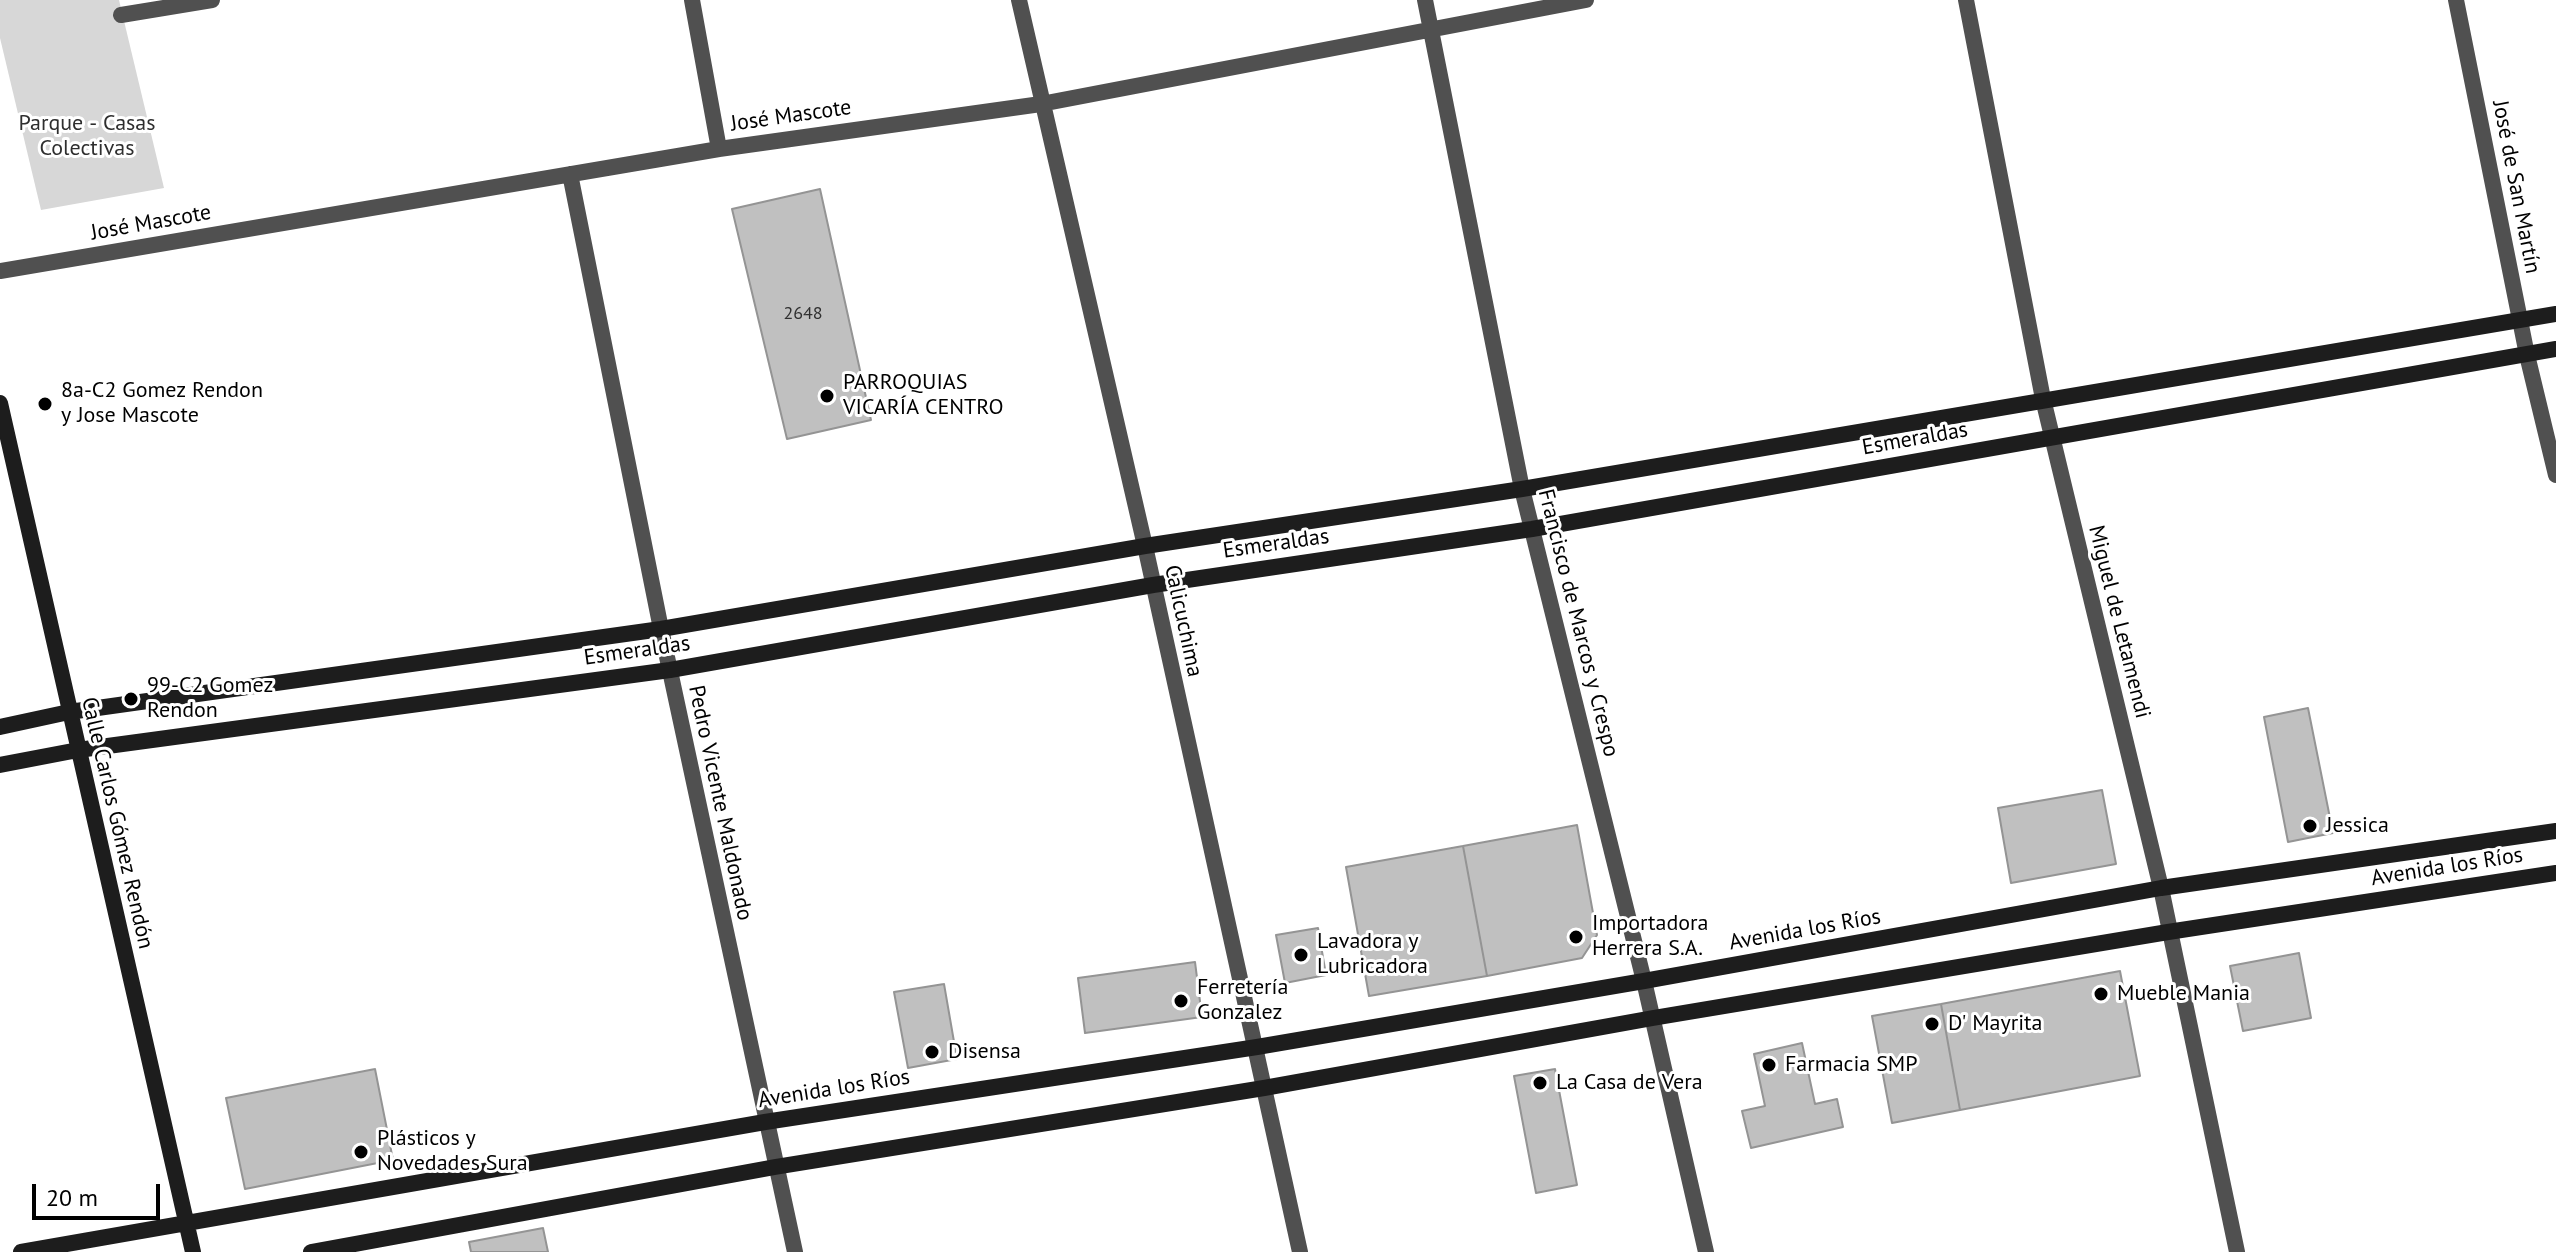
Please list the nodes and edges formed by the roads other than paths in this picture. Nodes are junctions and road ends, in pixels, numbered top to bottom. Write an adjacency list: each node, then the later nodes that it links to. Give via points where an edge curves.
1 (212, 0): 8 (street)
2 (692, 0): 11 (street)
3 (1019, 0): 10 (street, Calicuchima)
4 (1425, 0): 9 (street, Francisco de Marcos y Crespo)
5 (1586, 0): 9 (street, José Mascote)
6 (1966, 0): 18 (street, Miguel de Letamendi)
7 (2456, 0): 15 (street, José de San Martín)
8 (121, 15)
9 (1430, 27): 10 (street, José Mascote); 22 (street, Francisco de Marcos y Crespo)
10 (1041, 104): 11 (street, José Mascote); 24 (street, Calicuchima)
11 (719, 149): 12 (street, José Mascote)
12 (570, 174): 13 (street, José Mascote); 26 (street, Pedro Vicente Maldonado)
13 (0, 271)
14 (2556, 314): 15 (main road, Esmeraldas)
15 (2520, 321): 17 (street, José de San Martín); 18 (main road, Esmeraldas)
16 (2556, 349): 17 (main road, Esmeraldas)
17 (2527, 355): 20 (main road, Esmeraldas); 21 (street, José de San Martín)
18 (2043, 399): 20 (street, Miguel de Letamendi); 22 (main road, Esmeraldas)
19 (0, 403): 28 (main road, Calle Carlos Gómez Rendón)
20 (2052, 438): 23 (main road, Esmeraldas); 34 (street, Miguel de Letamendi)
21 (2556, 475)
22 (1522, 489): 23 (street, Francisco de Marcos y Crespo); 24 (main road, Esmeraldas)
23 (1532, 529): 25 (main road, Esmeraldas); 36 (street, Francisco de Marcos y Crespo)
24 (1145, 546): 25 (street, Calicuchima); 26 (main road, Esmeraldas)
25 (1153, 585): 27 (main road, Esmeraldas); 38 (street, Calicuchima)
26 (661, 629): 27 (street, Pedro Vicente Maldonado); 28 (main road, Esmeraldas)
27 (670, 670): 30 (main road, Esmeraldas); 40 (street, Pedro Vicente Maldonado)
28 (69, 712): 29 (main road, Esmeraldas); 30 (main road, Calle Carlos Gómez Rendón)
29 (0, 727)
30 (78, 750): 31 (main road, Esmeraldas); 42 (main road, Calle Carlos Gómez Rendón)
31 (0, 765)
32 (2556, 831): 34 (main road, Avenida los Ríos)
33 (2556, 873): 35 (main road, Avenida los Ríos)
34 (2161, 888): 35 (street, Miguel de Letamendi); 36 (main road, Avenida los Ríos)
35 (2168, 932): 37 (main road, Avenida los Ríos); 49 (street, Miguel de Letamendi)
36 (1644, 981): 37 (street, Francisco de Marcos y Crespo); 38 (main road, Avenida los Ríos)
37 (1653, 1018): 39 (main road, Avenida los Ríos); 48 (street, Francisco de Marcos y Crespo)
38 (1257, 1047): 39 (street, Calicuchima); 40 (main road, Avenida los Ríos)
39 (1264, 1088): 41 (main road, Avenida los Ríos); 47 (street, Calicuchima)
40 (765, 1122): 41 (street, Pedro Vicente Maldonado); 42 (main road, Avenida los Ríos)
41 (775, 1167): 45 (main road, Avenida los Ríos); 46 (street, Pedro Vicente Maldonado)
42 (188, 1225): 43 (main road, Avenida los Ríos); 44 (main road, Calle Carlos Gómez Rendón)
43 (21, 1252)
44 (193, 1252)
45 (311, 1252)
46 (795, 1252)
47 (1300, 1252)
48 (1706, 1252)
49 (2237, 1252)

